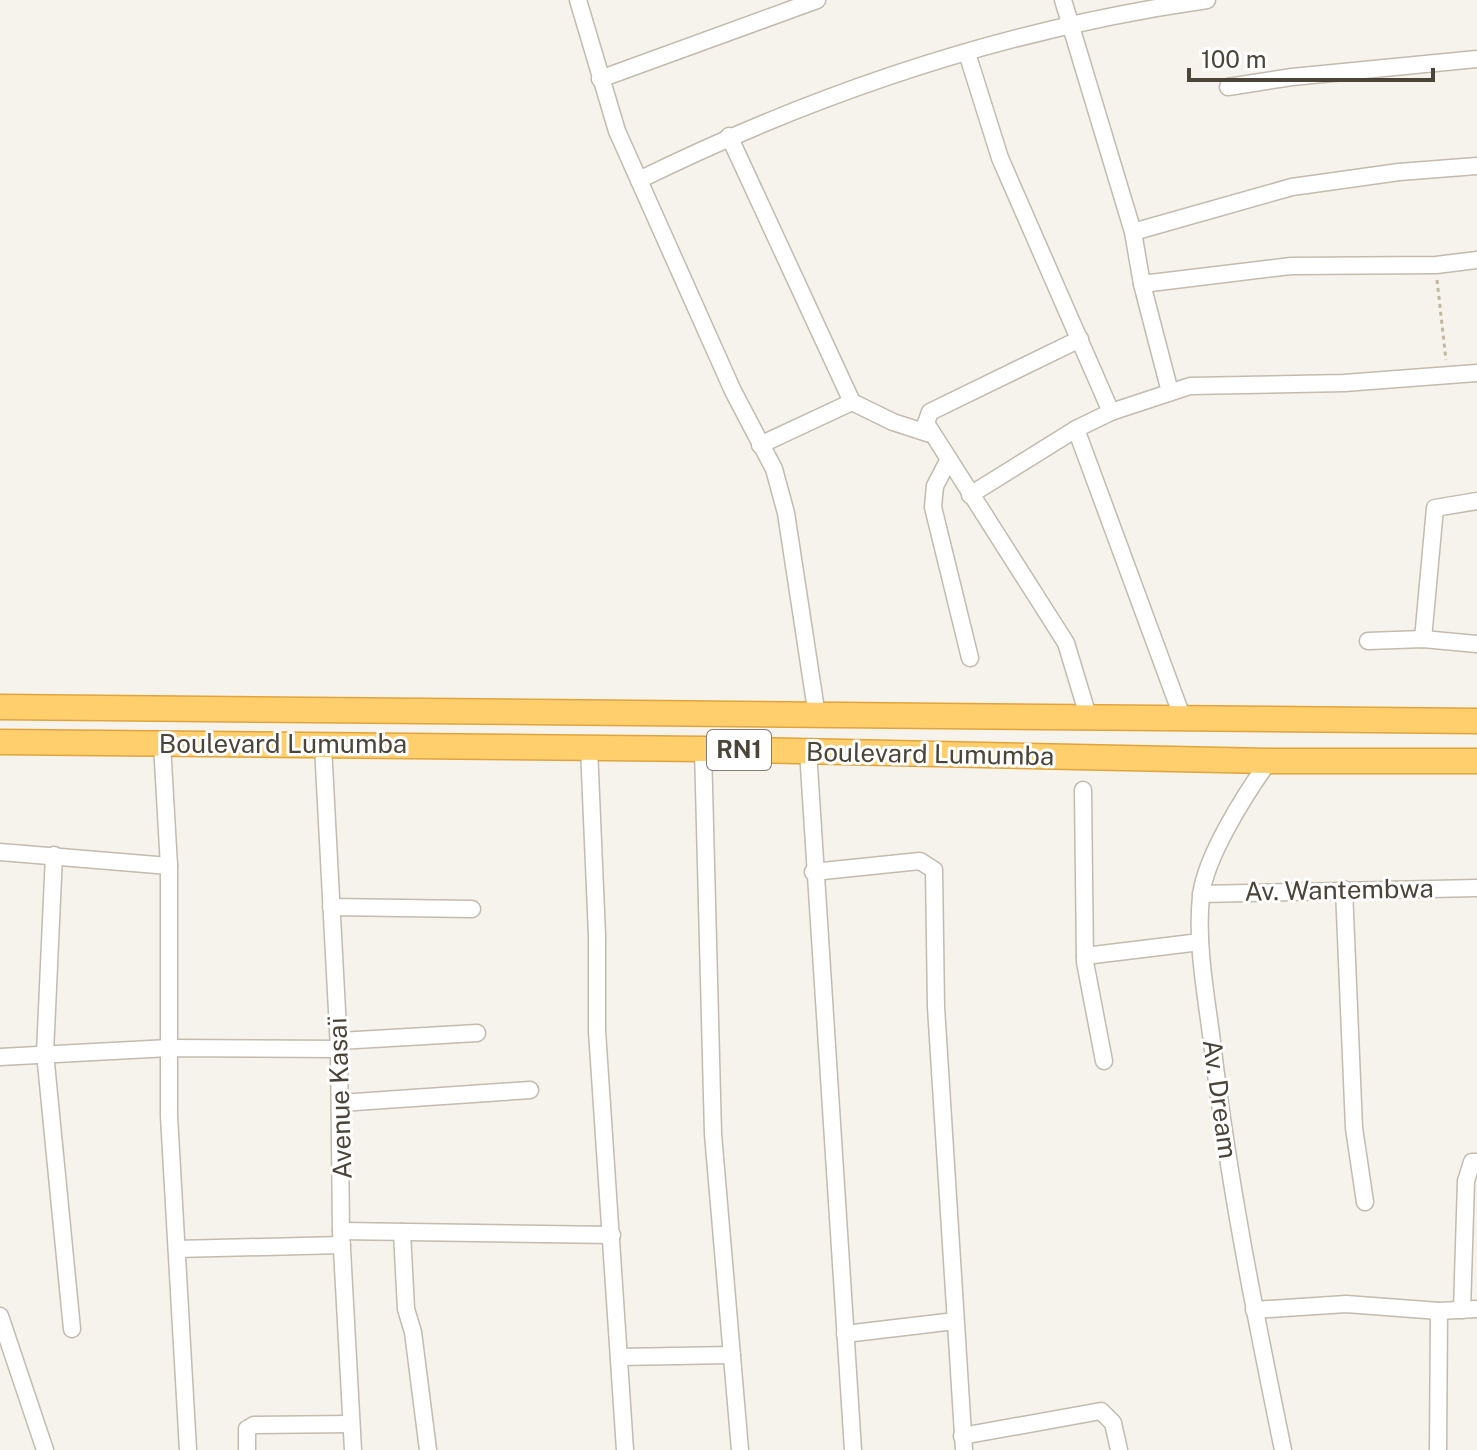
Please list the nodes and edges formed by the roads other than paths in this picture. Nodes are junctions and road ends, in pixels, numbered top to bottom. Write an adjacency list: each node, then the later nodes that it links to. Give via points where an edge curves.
1 (578, 0): 8 (street)
2 (817, 0): 8 (street)
3 (1063, 0): 5 (street)
4 (1207, 0): 5 (street)
5 (1070, 25): 6 (street); 13 (street)
6 (967, 53): 10 (street, via 914,65); 16 (street, via 1000,158)
7 (1477, 59): 9 (street)
8 (600, 79): 12 (street)
9 (1228, 87)
10 (729, 136): 12 (street); 19 (street)
11 (1477, 166): 13 (street, via 1292,187)
12 (639, 180): 23 (street)
13 (1133, 232): 15 (street)
14 (1477, 260): 15 (street, via 1291,266)
15 (1142, 284): 18 (street)
16 (1080, 339): 20 (street); 22 (street, via 930,412)
17 (1477, 373): 18 (street, via 1344,383 1204,384)
18 (1170, 392): 20 (street)
19 (852, 402): 22 (street); 23 (street)
20 (1111, 412): 21 (street)
21 (1076, 429): 25 (street); 34 (street)
22 (930, 434): 24 (street)
23 (760, 445): 32 (street, via 774,469 786,513)
24 (948, 461): 25 (street); 30 (street, via 935,486 933,507)
25 (970, 495): 33 (street, via 1066,643)
26 (1477, 501): 27 (street, via 1435,508)
27 (1423, 639): 28 (street); 29 (street)
28 (1368, 641)
29 (1477, 644)
30 (970, 658)
31 (0, 707): 32 (highway, Boulevard Lumumba / RN1)
32 (817, 716): 33 (highway, Boulevard Lumumba / RN1)
33 (1089, 719): 34 (highway, Boulevard Lumumba / RN1)
34 (1183, 719): 35 (highway, Boulevard Lumumba / RN1)
35 (1477, 721)
36 (0, 742): 37 (highway, Boulevard Lumumba / RN1)
37 (162, 744): 38 (highway, Boulevard Lumumba / RN1); 47 (street)
38 (323, 746): 39 (highway, Boulevard Lumumba / RN1); 52 (street, Avenue Kasaï)
39 (589, 748): 40 (highway, Boulevard Lumumba / RN1); 67 (street, via 597,1031)
40 (703, 749): 41 (highway, Boulevard Lumumba / RN1); 77 (street, via 713,1134)
41 (808, 751): 42 (highway, Boulevard Lumumba / RN1); 48 (street)
42 (1269, 761): 43 (highway, Boulevard Lumumba / RN1); 51 (street, Av. Dream, via 1238,807)
43 (1477, 761)
44 (1083, 790): 55 (street)
45 (0, 852): 46 (street)
46 (54, 855): 47 (street); 59 (street)
47 (169, 866): 58 (street)
48 (813, 872): 74 (street, via 920,861 934,870 936,1007); 76 (street)
49 (1477, 888): 50 (street, Av. Wantembwa)
50 (1344, 889): 51 (street, Av. Wantembwa); 65 (street, via 1354,1128)
51 (1201, 894): 54 (street, Av. Dream)
52 (331, 907): 53 (street); 57 (street, Avenue Kasaï)
53 (472, 909)
54 (1200, 942): 55 (street); 71 (street, Av. Dream, via 1223,1137)
55 (1085, 956): 61 (street)
56 (477, 1033): 57 (street)
57 (339, 1045): 58 (street); 63 (street, Avenue Kasaï)
58 (169, 1048): 59 (street); 69 (street)
59 (45, 1053): 60 (street); 75 (street)
60 (0, 1057)
61 (1104, 1061)
62 (530, 1090): 63 (street)
63 (340, 1103): 68 (street, Avenue Kasaï)
64 (1477, 1162): 70 (street, via 1472,1162 1466,1181)
65 (1365, 1202)
66 (402, 1232): 67 (street); 68 (street); 85 (street, via 406,1309)
67 (612, 1235): 78 (street)
68 (342, 1238): 69 (street); 79 (street, Avenue Kasaï)
69 (177, 1249): 82 (street)
70 (1470, 1309): 72 (street)
71 (1254, 1310): 72 (street, via 1346,1304); 90 (street, Av. Dream)
72 (1439, 1311): 91 (street)
73 (0, 1316): 81 (street)
74 (955, 1321): 76 (street); 80 (street)
75 (72, 1329)
76 (845, 1334): 88 (street)
77 (732, 1355): 78 (street); 87 (street)
78 (619, 1357): 86 (street)
79 (351, 1424): 83 (street, via 254,1425 247,1429); 84 (street, Avenue Kasaï)
80 (963, 1443): 89 (street, via 1101,1411 1113,1423)
81 (45, 1450)
82 (188, 1450)
83 (247, 1450)
84 (353, 1450)
85 (428, 1450)
86 (625, 1450)
87 (740, 1450)
88 (853, 1450)
89 (1119, 1450)
90 (1283, 1450)
91 (1438, 1450)

